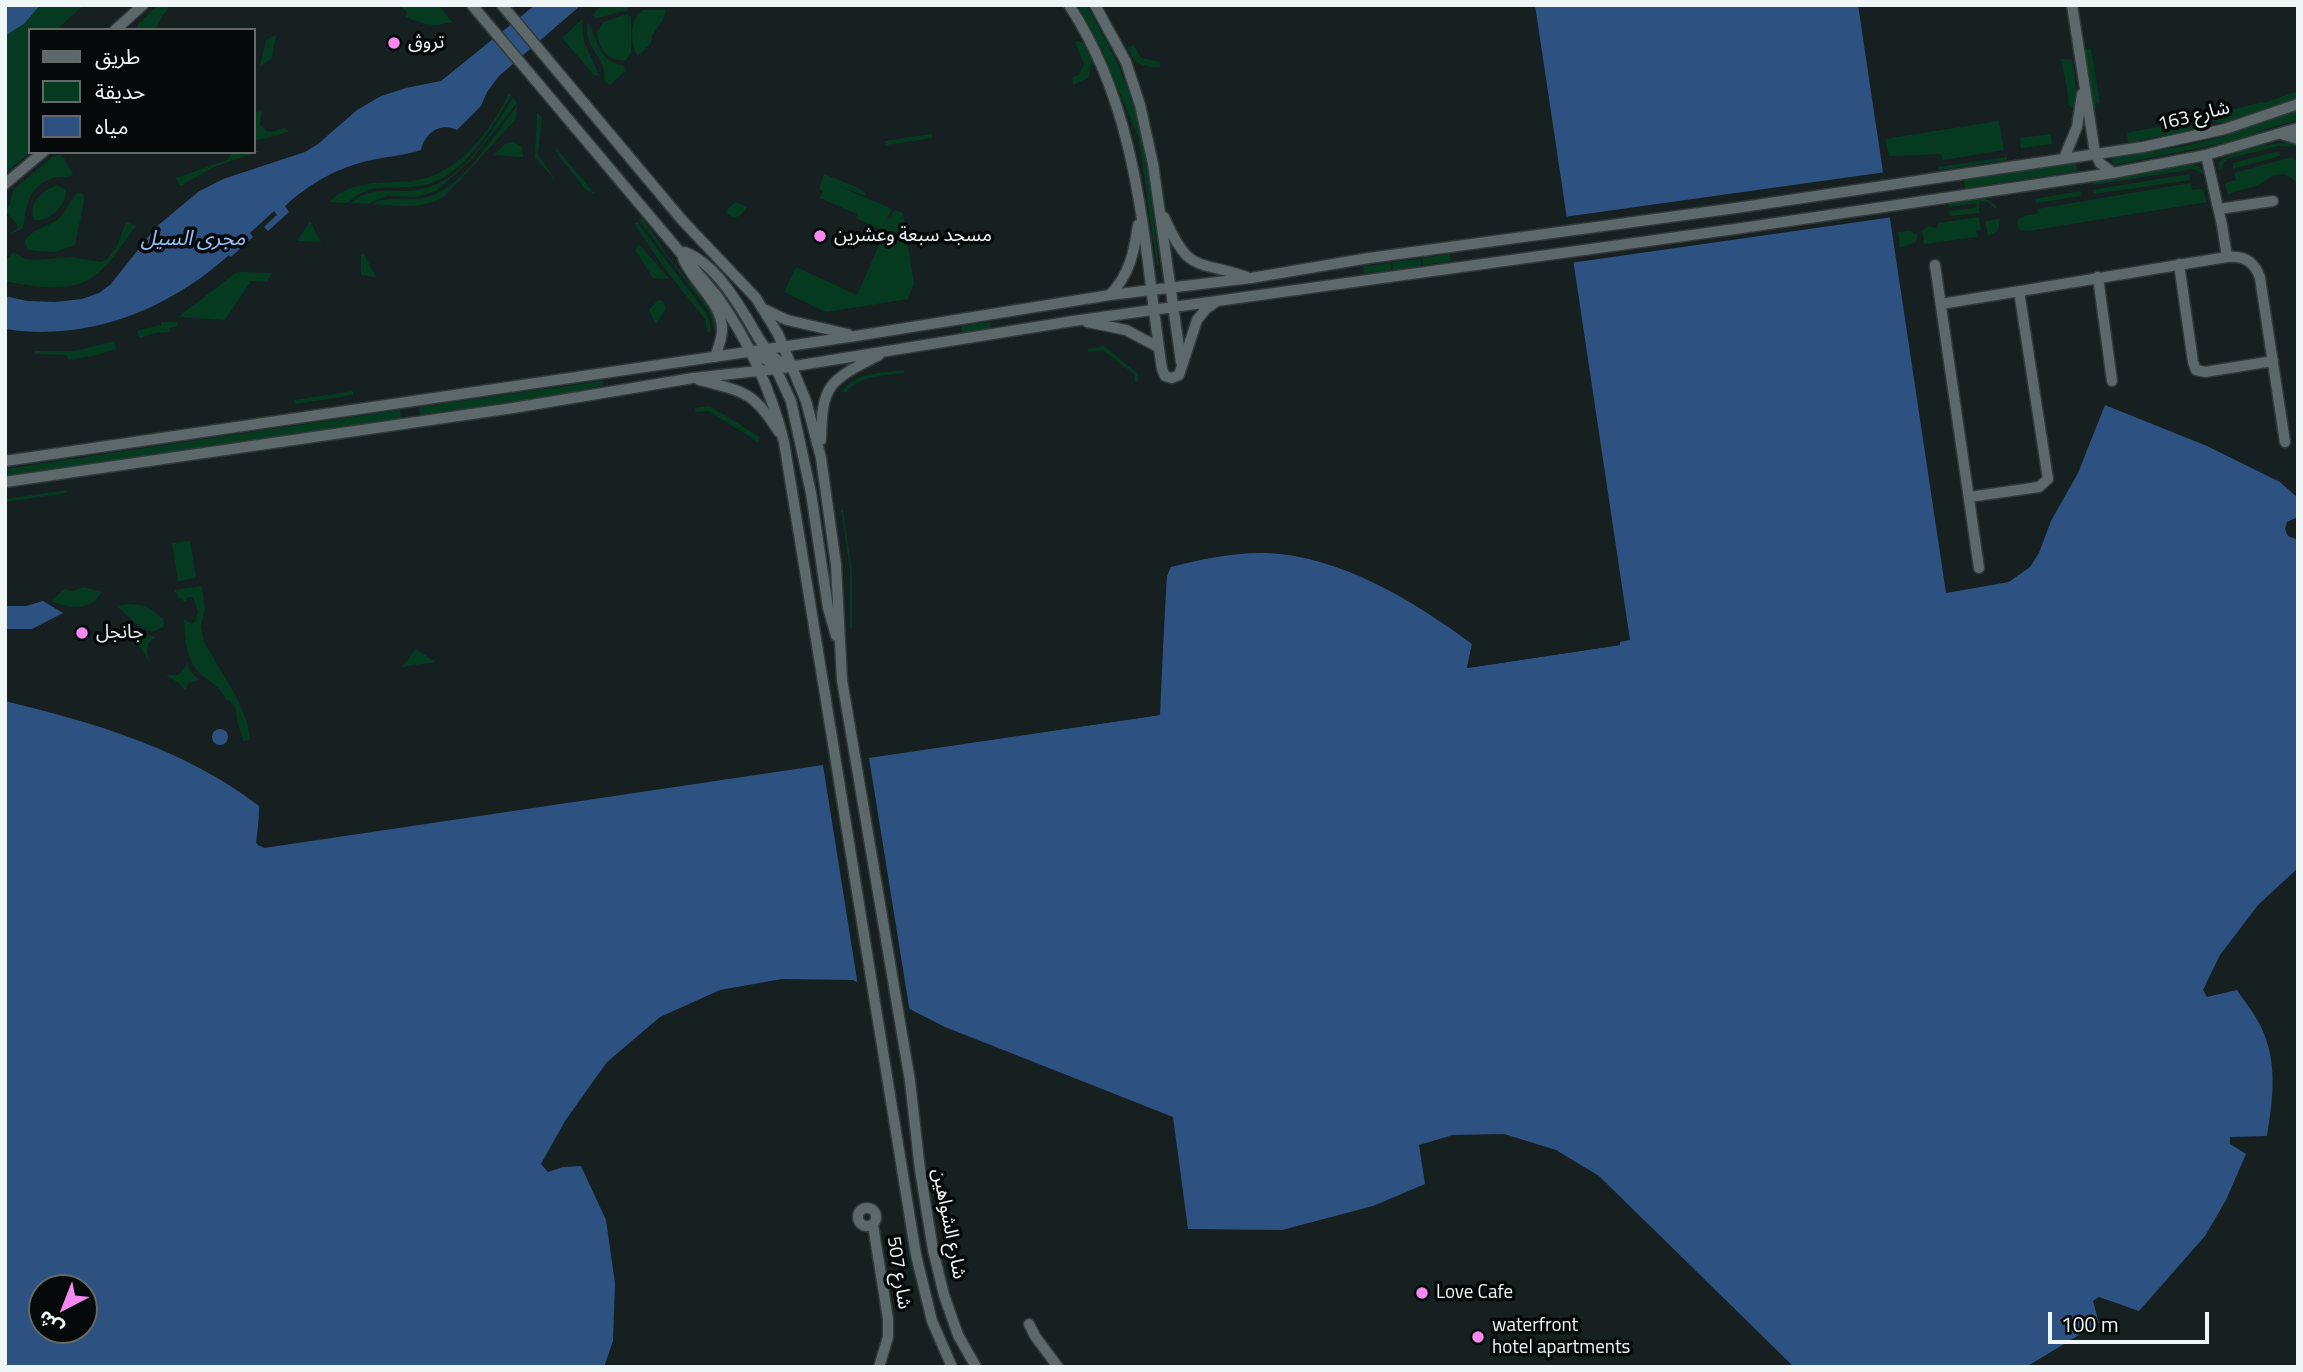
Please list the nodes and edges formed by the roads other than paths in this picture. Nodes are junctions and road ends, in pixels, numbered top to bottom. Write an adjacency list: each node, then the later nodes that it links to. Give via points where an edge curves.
1 (144, 5): 7 (street)
2 (472, 5): 23 (street)
3 (1069, 5): 22 (street, via 1098,55 1115,100)
4 (1095, 5): 20 (street, via 1136,91)
5 (2071, 5): 8 (street)
6 (504, 8): 36 (street, via 682,220)
7 (117, 28)
8 (2083, 80): 13 (street); 16 (street, via 2077,127)
9 (2298, 104): 13 (street, شارع 163, via 2206,134)
10 (2298, 128): 11 (street, شارع 163)
11 (2280, 134): 12 (street); 15 (street, شارع 163)
12 (2298, 139)
13 (2095, 153): 16 (street, شارع 163); 17 (street)
14 (41, 154): 18 (street)
15 (2206, 155): 17 (street, شارع 163); 21 (street)
16 (2064, 158): 28 (street, شارع 163)
17 (2113, 173): 33 (street, شارع 163)
18 (5, 184)
19 (2273, 201): 21 (street)
20 (1158, 204): 28 (street, via 1175,243 1190,260); 29 (street)
21 (2219, 209): 24 (street)
22 (1140, 210): 30 (street); 32 (street, via 1132,261)
23 (681, 250): 42 (street, via 721,281); 44 (street, شارع الشواهين, via 727,310); 45 (street, via 686,267 721,320 722,336)
24 (2227, 257): 25 (street); 46 (street, via 2248,260 2259,273)
25 (2179, 264): 27 (street); 46 (street, via 2196,370)
26 (1936, 265): 34 (street)
27 (2098, 277): 31 (street); 52 (street)
28 (1251, 278): 29 (street, شارع 163)
29 (1170, 288): 30 (street, شارع 163); 35 (street)
30 (1150, 291): 32 (street, شارع 163); 37 (street)
31 (2019, 291): 34 (street); 58 (street, via 2048,479 2039,487)
32 (1110, 295): 39 (street, شارع 163)
33 (1216, 302): 35 (street, شارع 163); 47 (street, via 1198,320)
34 (1941, 304): 58 (street)
35 (1172, 307): 37 (street, شارع 163); 47 (street)
36 (763, 308): 39 (street, via 787,320); 40 (street)
37 (1153, 310): 38 (street, شارع 163); 41 (street)
38 (1073, 321): 41 (street, via 1116,327); 43 (street, شارع 163)
39 (856, 336): 40 (street, شارع 163)
40 (783, 346): 42 (street, شارع 163); 48 (street)
41 (1158, 347): 47 (street, via 1165,376 1175,378)
42 (766, 349): 44 (street, شارع 163); 48 (street)
43 (887, 351): 48 (street, شارع 163); 55 (street, via 830,386 821,411)
44 (750, 352): 45 (street, شارع 163); 49 (street); 50 (street, شارع الشواهين)
45 (715, 357): 56 (street, شارع 163)
46 (2273, 361): 54 (street)
47 (1181, 365)
48 (792, 367): 49 (street, شارع 163); 55 (street)
49 (776, 369): 50 (street, شارع 163); 60 (street, via 797,424 828,608)
50 (760, 371): 51 (street, شارع 163); 53 (street, شارع الشواهين)
51 (693, 378): 53 (street, via 749,395 763,407); 57 (street, شارع 163)
52 (2112, 381)
53 (784, 442): 64 (street, شارع الشواهين, via 924,1291)
54 (2285, 442)
55 (821, 458): 60 (street, via 836,565)
56 (5, 461)
57 (5, 482)
58 (1969, 497): 59 (street)
59 (1979, 568)
60 (840, 646): 65 (street, شارع الشواهين, via 933,1250 958,1335)
61 (873, 1225): 63 (street, شارع 507, via 888,1319)
62 (1029, 1324): 66 (street)
63 (879, 1367)
64 (953, 1367)
65 (976, 1367)
66 (1058, 1367)

